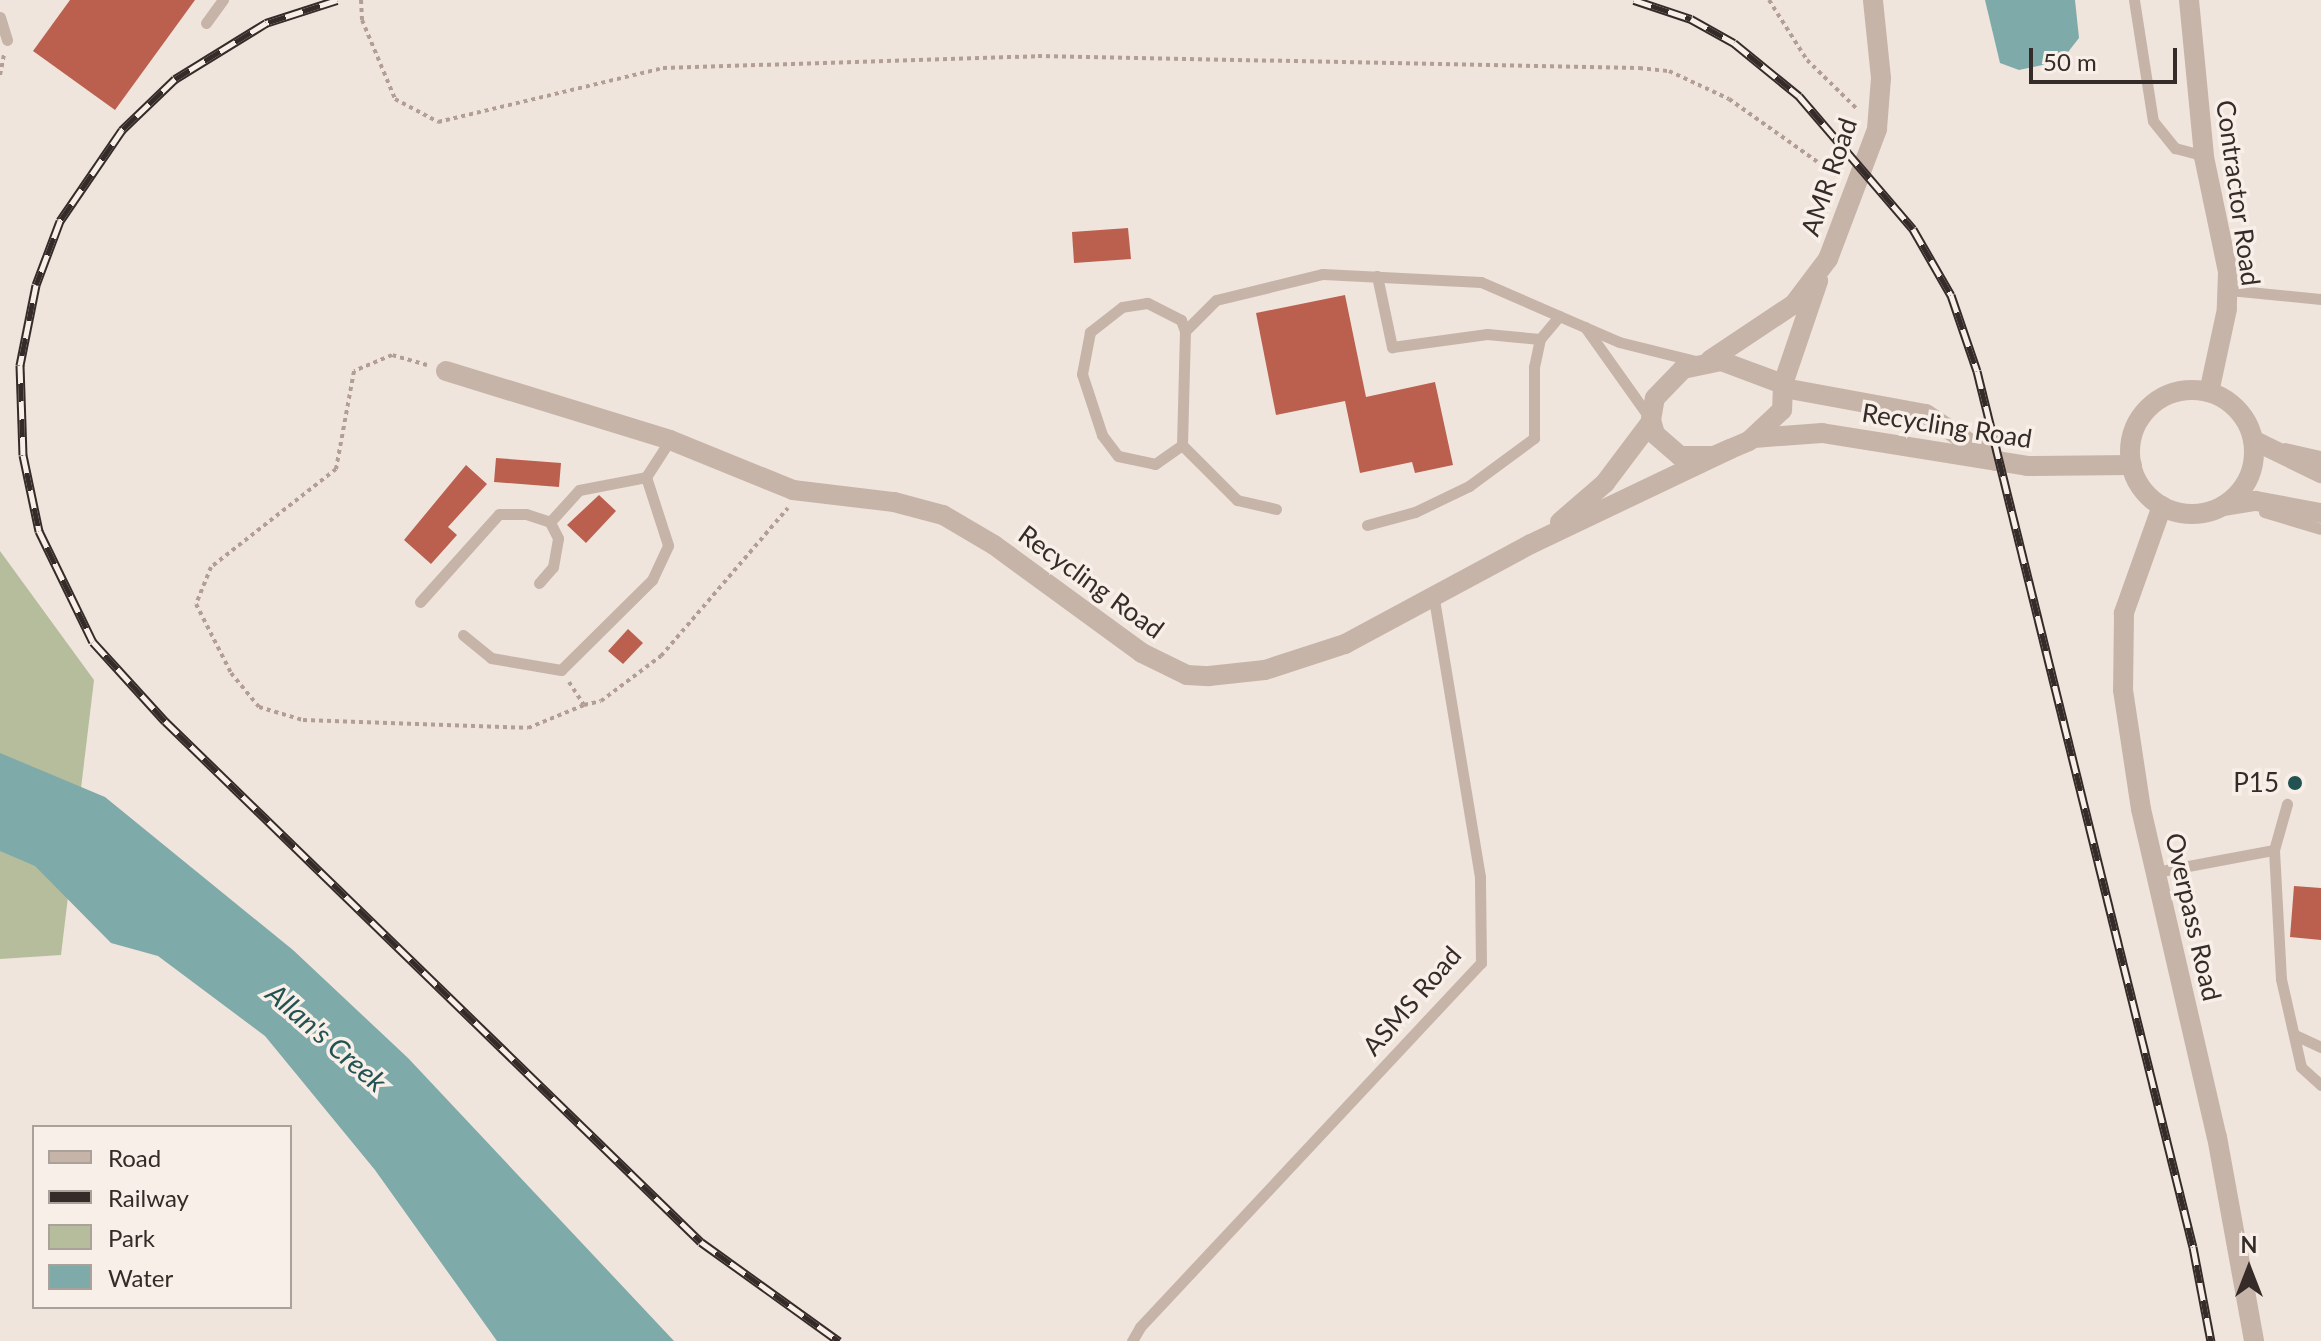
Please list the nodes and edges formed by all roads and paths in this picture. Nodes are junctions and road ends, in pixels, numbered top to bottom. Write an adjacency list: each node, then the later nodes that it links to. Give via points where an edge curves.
1 (223, 0): 8 (lane)
2 (361, 0): 13 (path, via 362,20 395,99 438,122 663,68 1038,56 1639,68 1669,71 1729,99)
3 (1769, 0): 11 (path, via 1807,60)
4 (1873, 0): 11 (street, AMR Road, via 1881,78)
5 (2134, 0): 12 (lane, via 2153,121 2175,148)
6 (2189, 0): 12 (street, Contractor Road)
7 (0, 17): 9 (lane)
8 (206, 23)
9 (7, 40): 10 (path)
10 (0, 75)
11 (1877, 129): 13 (street, AMR Road)
12 (2204, 156): 16 (street, Contractor Road)
13 (1855, 189): 14 (street, AMR Road)
14 (1820, 273): 22 (street, AMR Road, via 1783,312); 24 (street, AMR Road)
15 (1377, 276): 18 (lane, via 1481,282); 20 (lane, via 1323,274 1216,300); 21 (lane, via 1392,347 1487,334)
16 (2229, 290): 17 (lane); 25 (street, Contractor Road)
17 (2321, 299)
18 (1559, 316): 19 (lane); 21 (lane)
19 (1584, 327): 22 (lane, via 1648,351); 26 (lane)
20 (1185, 331): 30 (lane); 30 (lane, via 1181,320 1147,303 1122,307 1090,332 1082,374 1102,435 1118,456 1155,464)
21 (1540, 339): 43 (lane, via 1534,367 1534,438 1469,486 1415,512)
22 (1705, 361): 24 (street, via 1749,367); 26 (street, via 1669,379 1655,398)
23 (446, 371): 28 (street, Recycling Road); 51 (path, via 392,355 354,371 336,469 211,567 196,604 231,673 259,707 303,720 528,728)
24 (1784, 386): 27 (street, via 1782,410); 33 (street, via 1926,414)
25 (2209, 392): 29 (street, via 2239,411); 34 (street, via 2175,393 2145,413 2131,447)
26 (1651, 421): 31 (street, via 1660,442 1680,456 1706,458); 45 (street, via 1594,495)
27 (1754, 438): 31 (street); 33 (street, Recycling Road, via 1844,435)
28 (670, 440): 36 (lane); 37 (street, Recycling Road)
29 (2257, 442): 32 (lane); 35 (street); 39 (street, via 2245,485)
30 (1182, 445): 40 (lane, via 1237,500)
31 (1730, 449): 45 (street, Recycling Road)
32 (2321, 456)
33 (1999, 463): 34 (street, Recycling Road, via 2061,468)
34 (2132, 465): 38 (street, via 2143,489)
35 (2321, 473)
36 (646, 477): 42 (lane, via 579,490); 50 (lane, via 668,545 652,580)
37 (793, 490): 47 (street, Recycling Road, via 909,505 967,527 1103,627 1187,675 1238,674 1298,661 1388,625); 51 (path, via 787,511 661,656 601,701)
38 (2162, 506): 39 (street, via 2193,514); 54 (street, Overpass Road, via 2130,589 2121,637 2129,740)
39 (2223, 506): 41 (street, via 2269,502); 44 (lane, via 2256,509)
40 (1276, 509)
41 (2321, 513)
42 (550, 522): 46 (lane, via 558,538 553,567); 48 (lane, via 526,514 499,514)
43 (1367, 525)
44 (2321, 529)
45 (1531, 544): 47 (street, Recycling Road)
46 (539, 583)
47 (1434, 598): 58 (lane, ASMS Road, via 1480,877 1481,963)
48 (420, 602)
49 (463, 635): 50 (lane, via 491,658)
50 (561, 670): 51 (path)
51 (584, 705)
52 (2287, 804): 53 (lane)
53 (2274, 850): 54 (lane); 55 (lane, via 2281,979)
54 (2156, 872): 59 (street, Overpass Road, via 2217,1137)
55 (2295, 1035): 56 (lane); 57 (lane, via 2301,1067)
56 (2321, 1047)
57 (2321, 1085)
58 (1132, 1341)
59 (2254, 1341)

